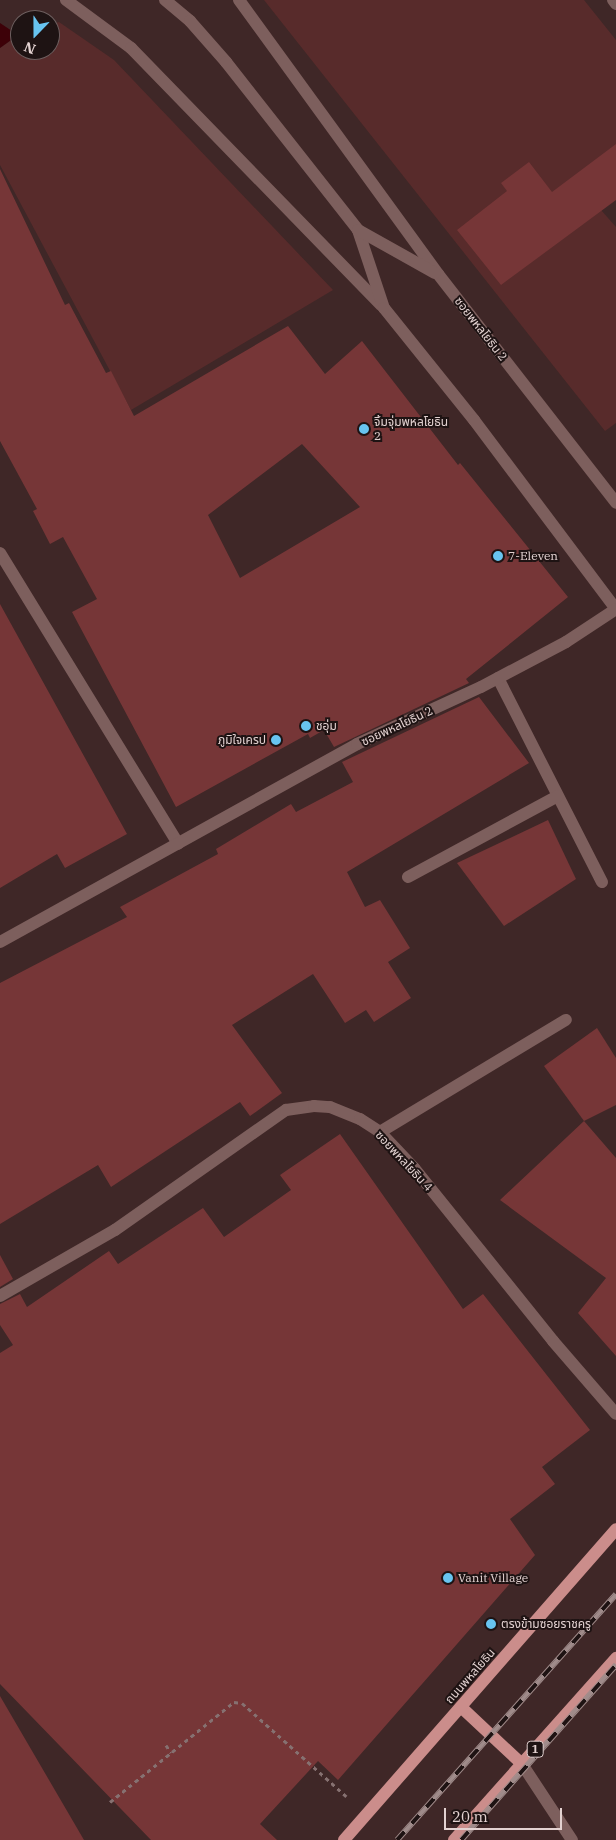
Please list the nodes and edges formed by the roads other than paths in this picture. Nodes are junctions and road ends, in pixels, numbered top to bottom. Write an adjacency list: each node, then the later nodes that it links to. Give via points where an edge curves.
1 (66, 0): 8 (street, via 131,48)
2 (165, 0): 6 (street, ซอยพหลโยธิน 2, via 190,21 226,62)
3 (239, 0): 7 (street)
4 (613, 0): 5 (street)
5 (616, 4)
6 (358, 230): 7 (street, ซอยพหลโยธิน 2); 8 (street, ซอยพหลโยธิน 2)
7 (438, 274): 9 (street, ซอยพหลโยธิน 2)
8 (384, 308): 11 (street, ซอยพหลโยธิน 2, via 474,420)
9 (616, 502)
10 (0, 553): 14 (street)
11 (616, 609): 12 (street, ซอยพหลโยธิน 2, via 566,642)
12 (498, 678): 13 (street); 14 (street, ซอยพหลโยธิน 2, via 357,744)
13 (558, 796): 15 (street); 16 (street)
14 (178, 844): 17 (street, ซอยพหลโยธิน 2)
15 (408, 877)
16 (602, 882)
17 (0, 942)
18 (566, 1020): 19 (street)
19 (380, 1132): 20 (street, ซอยพหลโยธิน 4, via 360,1119 330,1107 286,1110 115,1230); 21 (street, ซอยพหลโยธิน 4, via 414,1168)
20 (0, 1296)
21 (616, 1414)
22 (616, 1529): 24 (main road, ถนนพหลโยธิน)
23 (616, 1658): 25 (main road, 1)
24 (461, 1707): 25 (main road); 26 (main road, ถนนพหลโยธิน)
25 (522, 1764): 27 (main road, 1); 28 (street)
26 (344, 1840)
27 (454, 1840)
28 (572, 1840)

